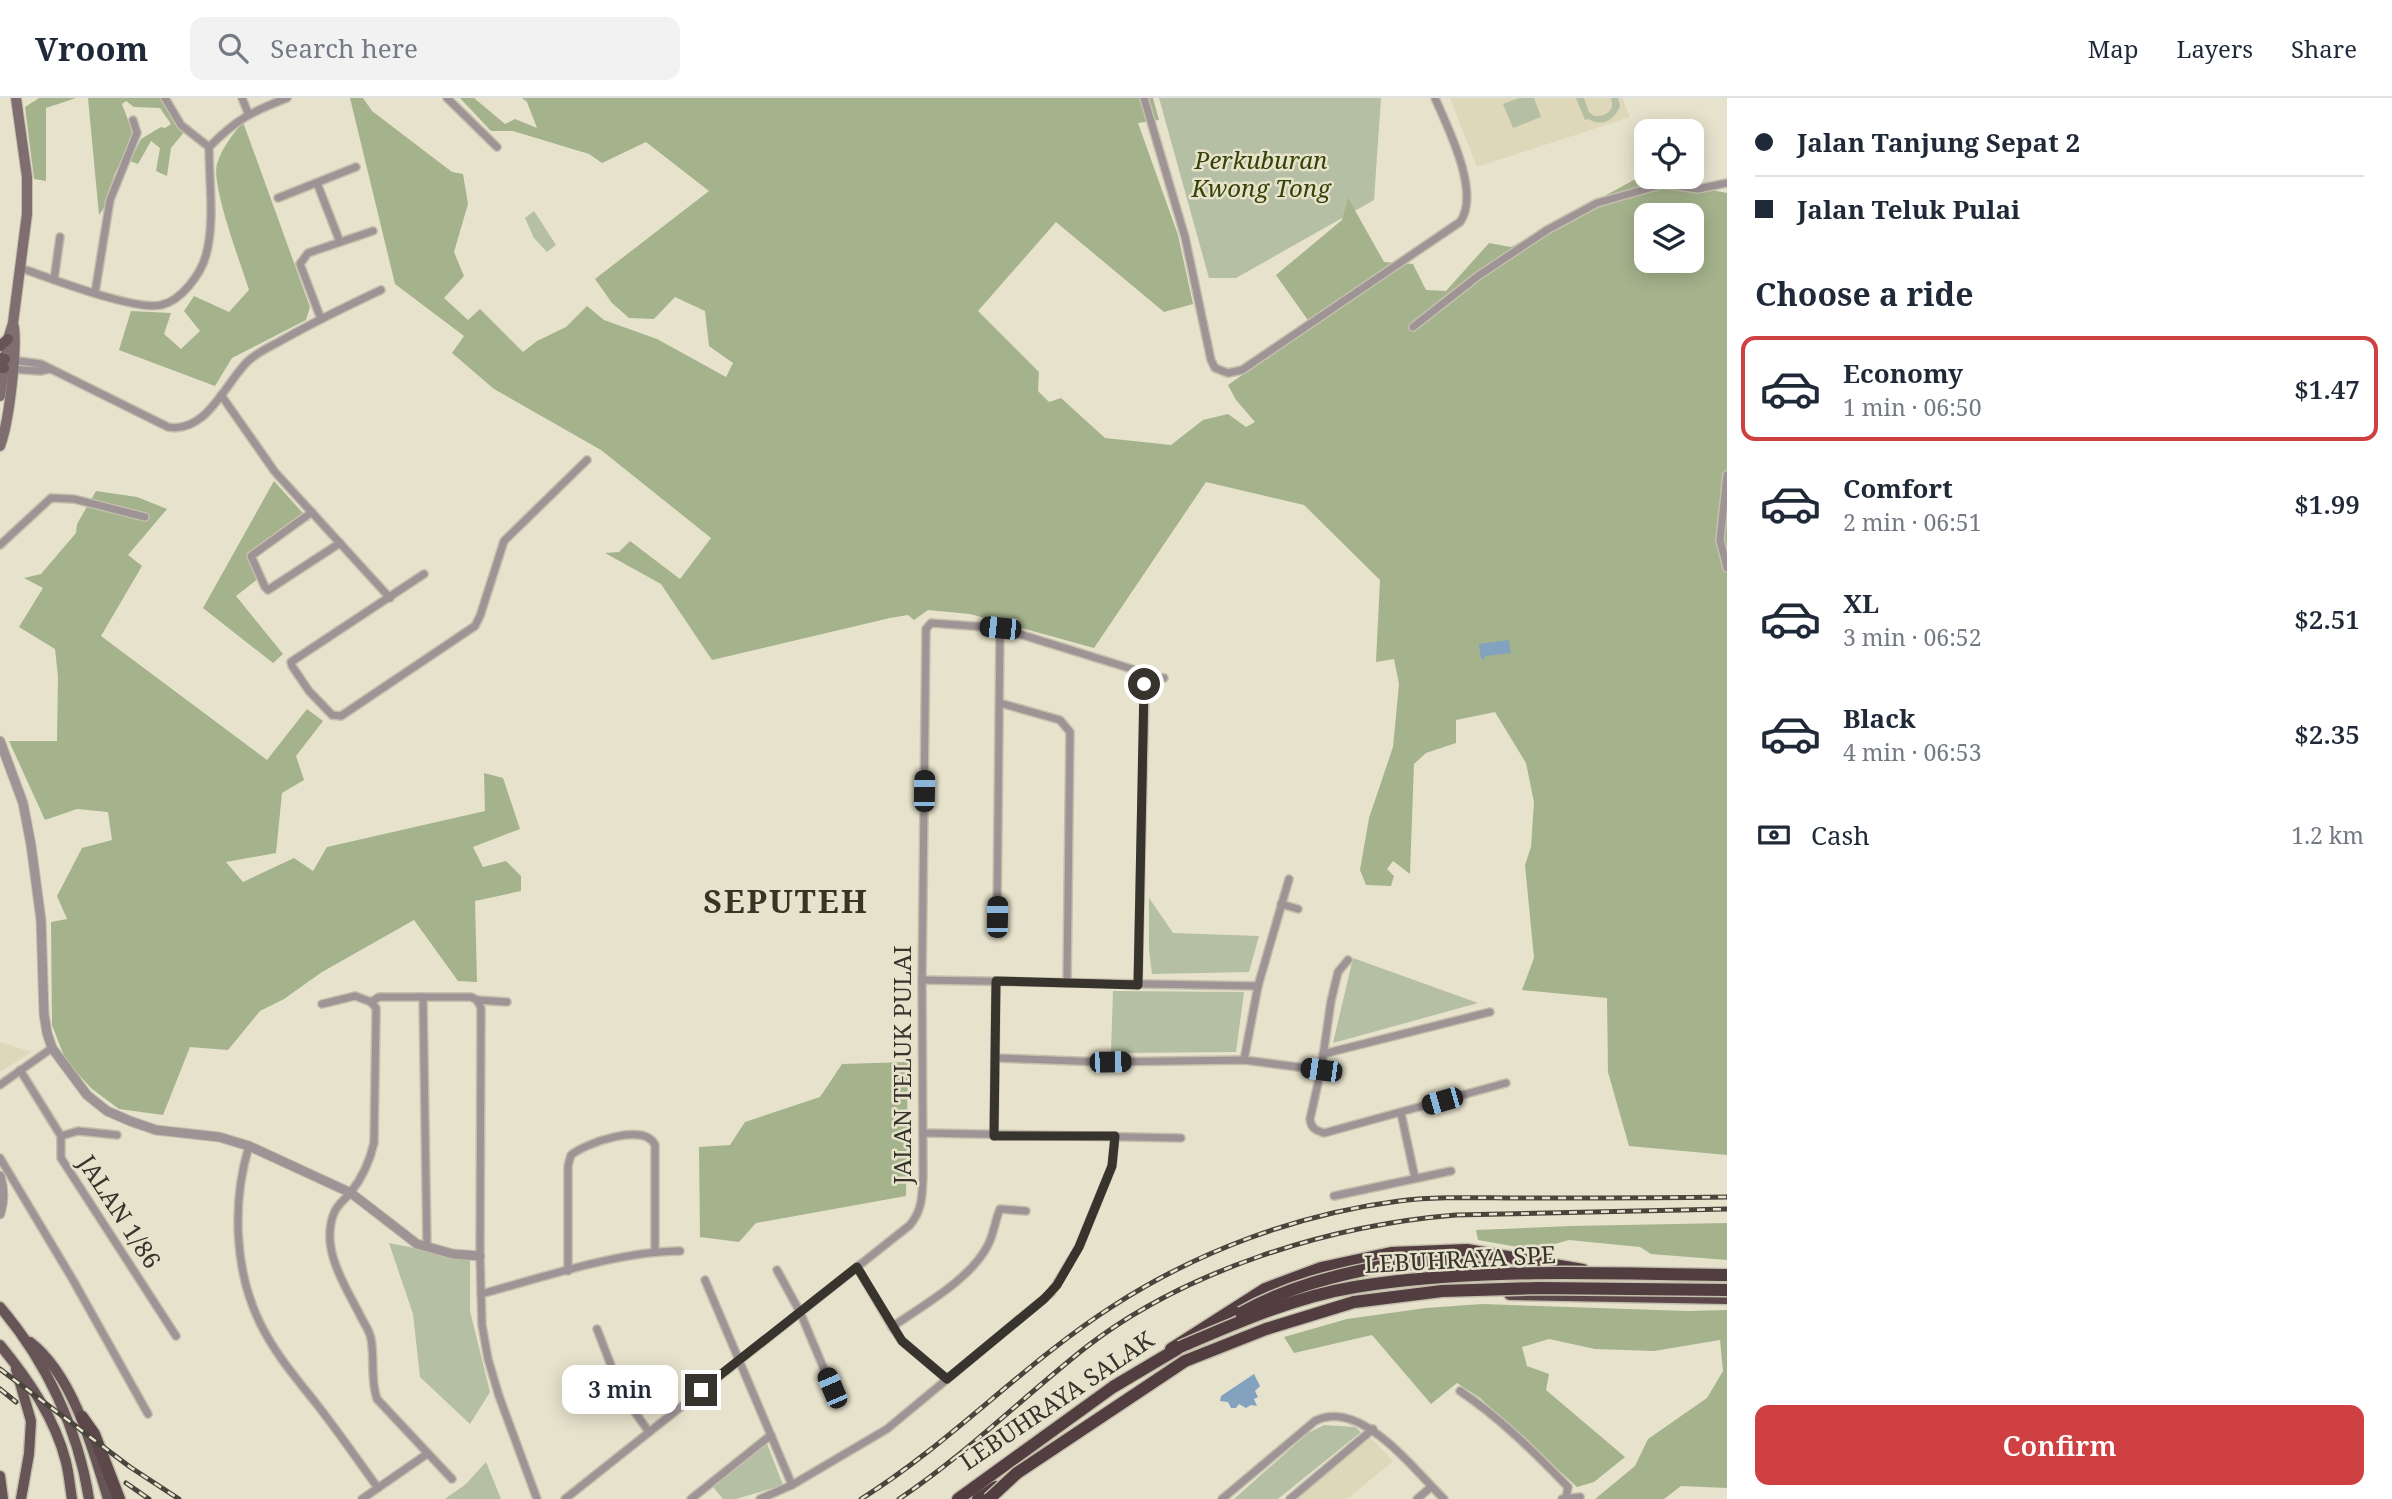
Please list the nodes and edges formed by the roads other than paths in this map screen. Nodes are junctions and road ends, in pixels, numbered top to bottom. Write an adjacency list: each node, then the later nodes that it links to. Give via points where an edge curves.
1 (16, 98): 19 (main road, via 27,177)
2 (165, 98): 10 (street, via 181,125)
3 (242, 98): 8 (street)
4 (287, 98): 8 (street)
5 (447, 98): 11 (street)
6 (1144, 98): 7 (street, via 1185,237 1211,360 1215,368 1228,373 1241,370 1460,222 1468,206 1466,182)
7 (1435, 98)
8 (248, 113): 10 (street)
9 (133, 120): 22 (street, via 137,133 110,201)
10 (209, 147): 22 (street, via 209,238 206,255 190,284 172,301 158,306)
11 (497, 147)
12 (356, 167): 13 (street)
13 (317, 183): 15 (street); 18 (street)
14 (1727, 183): 25 (street, via 1698,189 1664,184 1597,203 1490,268)
15 (278, 198)
16 (373, 231): 18 (street)
17 (60, 237): 20 (street)
18 (340, 242): 23 (street, via 308,253 300,264)
19 (20, 268): 20 (street); 24 (main road)
20 (54, 280): 22 (street)
21 (381, 290): 23 (street)
22 (95, 293)
23 (321, 319): 28 (street, via 249,360)
24 (13, 323): 26 (main road); 27 (main road, via 15,340)
25 (1413, 327)
26 (4, 342): 27 (main road)
27 (6, 364): 28 (street, via 51,369 168,427 189,426); 29 (main road); 30 (main road)
28 (221, 395): 33 (street, via 275,472)
29 (0, 396)
30 (0, 446)
31 (587, 460): 39 (street, via 504,541 478,622 341,716 332,715 309,691 291,662)
32 (1727, 477): 37 (street, via 1720,540)
33 (312, 512): 35 (street); 35 (street, via 250,556 268,590)
34 (145, 517): 36 (street, via 74,499 51,498)
35 (340, 543): 39 (street)
36 (0, 545)
37 (1727, 568)
38 (424, 574): 39 (street)
39 (390, 598)
40 (1000, 628): 42 (street, via 1132,669); 43 (street); 50 (street, JALAN TELUK PULAI, via 936,622 926,629)
41 (1164, 678): 42 (street)
42 (1142, 679): 53 (street)
43 (1000, 704): 48 (street); 52 (street, via 1060,720 1070,732)
44 (0, 741): 61 (street, via 23,803 32,845 41,920 44,1014)
45 (1289, 879): 46 (street)
46 (1281, 904): 47 (street); 54 (street)
47 (1298, 909)
48 (997, 917)
49 (1348, 960): 62 (street, via 1338,972)
50 (922, 980): 51 (street); 70 (street, JALAN TELUK PULAI)
51 (996, 981): 52 (street); 63 (street)
52 (1067, 984): 53 (street)
53 (1138, 985): 54 (street)
54 (1258, 986): 64 (street)
55 (423, 997): 56 (street); 57 (street, via 379,997); 85 (street)
56 (477, 1000): 58 (street); 88 (street, via 481,1008)
57 (371, 1002): 59 (street, via 355,996); 81 (street, via 376,1008 376,1129 370,1158)
58 (507, 1002)
59 (322, 1004)
60 (1490, 1012): 62 (street)
61 (52, 1048): 65 (street); 76 (street, via 87,1095 107,1111 156,1130 219,1136)
62 (1323, 1054): 66 (street)
63 (995, 1058): 64 (street); 73 (street)
64 (1244, 1060): 66 (street)
65 (20, 1070): 68 (street); 72 (street, JALAN 1/86)
66 (1321, 1070): 69 (street, via 1310,1119 1315,1131 1324,1133)
67 (1506, 1083): 69 (street)
68 (0, 1085)
69 (1401, 1112): 80 (street)
70 (923, 1133): 73 (street); 89 (street, JALAN TELUK PULAI, via 918,1215)
71 (117, 1135): 72 (street, via 78,1131)
72 (61, 1136): 105 (street, JALAN 1/86, via 61,1158)
73 (994, 1136): 74 (street)
74 (1115, 1136): 75 (street); 111 (street, via 1112,1166 1079,1247 1057,1285)
75 (1181, 1138)
76 (249, 1146): 81 (street); 125 (street, via 243,1167 239,1236 242,1273 260,1322 281,1358)
77 (0, 1158): 114 (street)
78 (1451, 1171): 80 (street)
79 (0, 1176): 84 (street)
80 (1415, 1178): 82 (street)
81 (351, 1193): 85 (street, via 395,1229); 119 (street, via 334,1213 332,1253 371,1338 377,1399)
82 (1334, 1196)
83 (1026, 1211): 103 (street, via 1000,1209 990,1243 979,1260)
84 (0, 1214)
85 (427, 1247): 88 (street)
86 (654, 1251): 87 (street); 90 (street); 90 (street, via 655,1145 645,1135 601,1141 570,1154)
87 (680, 1251)
88 (480, 1256): 97 (street)
89 (857, 1267): 101 (street, JALAN TELUK PULAI); 103 (street)
90 (568, 1270): 97 (street)
91 (777, 1270): 101 (street)
92 (1613, 1275): 93 (highway, LEBUHRAYA SPE, bridge); 108 (highway, LEBUHRAYA SPE, bridge, via 1443,1278 1354,1287 1262,1311); 108 (highway, bridge, via 1467,1250 1391,1253 1321,1268 1265,1289)
93 (1727, 1275): 94 (highway, LEBUHRAYA SALAK)
94 (1527, 1276): 108 (highway, LEBUHRAYA SALAK, via 1429,1276 1340,1289 1259,1311); 108 (highway, bridge, via 1439,1261 1332,1276 1269,1298)
95 (705, 1280): 110 (street)
96 (1727, 1290): 120 (highway, LEBUHRAYA SPE, bridge, via 1538,1288 1354,1302 1266,1329 1185,1361)
97 (481, 1294): 135 (street, via 488,1359)
98 (0, 1298): 102 (main road)
99 (1727, 1298): 126 (highway, LEBUHRAYA SALAK, via 1434,1293 1382,1297 1312,1311 1265,1326 1181,1364 1098,1415)
100 (0, 1307): 102 (main road)
101 (800, 1312): 110 (street, JALAN TELUK PULAI); 112 (street)
102 (16, 1326): 106 (main road)
103 (892, 1327): 111 (street)
104 (597, 1329): 117 (street, via 622,1394)
105 (176, 1336)
106 (26, 1338): 115 (main road, via 48,1359); 131 (main road, via 71,1429)
107 (0, 1345): 109 (main road)
108 (1175, 1348): 139 (highway, LEBUHRAYA SALAK, via 1092,1397); 140 (highway, LEBUHRAYA SPE)
109 (13, 1360): 129 (main road, via 31,1421); 130 (main road, via 47,1414 66,1460)
110 (739, 1361): 117 (street, JALAN TELUK PULAI); 118 (street)
111 (947, 1379): 123 (street, via 877,1436)
112 (832, 1388)
113 (1460, 1391): 147 (street, via 1568,1487)
114 (148, 1414)
115 (82, 1417): 132 (main road); 133 (highway, via 94,1434)
116 (1373, 1429): 124 (street); 143 (street, via 1344,1417 1325,1416); 144 (street)
117 (649, 1432): 136 (street, JALAN TELUK PULAI)
118 (771, 1435): 123 (street); 137 (street)
119 (427, 1454): 122 (street); 125 (street)
120 (1017, 1473): 141 (highway, LEBUHRAYA SPE, bridge); 142 (highway, bridge)
121 (1, 1478): 128 (main road)
122 (452, 1479)
123 (792, 1485): 138 (street)
124 (1432, 1487): 145 (street); 146 (street)
125 (379, 1488): 134 (street)
126 (998, 1494): 142 (highway, LEBUHRAYA SALAK)
127 (1580, 1497): 147 (street)
128 (3, 1499)
129 (21, 1499)
130 (72, 1499)
131 (89, 1499)
132 (108, 1499)
133 (119, 1499)
134 (362, 1499)
135 (537, 1499)
136 (565, 1499)
137 (691, 1499)
138 (760, 1499)
139 (949, 1499)
140 (958, 1499)
141 (978, 1499)
142 (988, 1499)
143 (1222, 1499)
144 (1290, 1499)
145 (1417, 1499)
146 (1444, 1499)
147 (1563, 1499)

